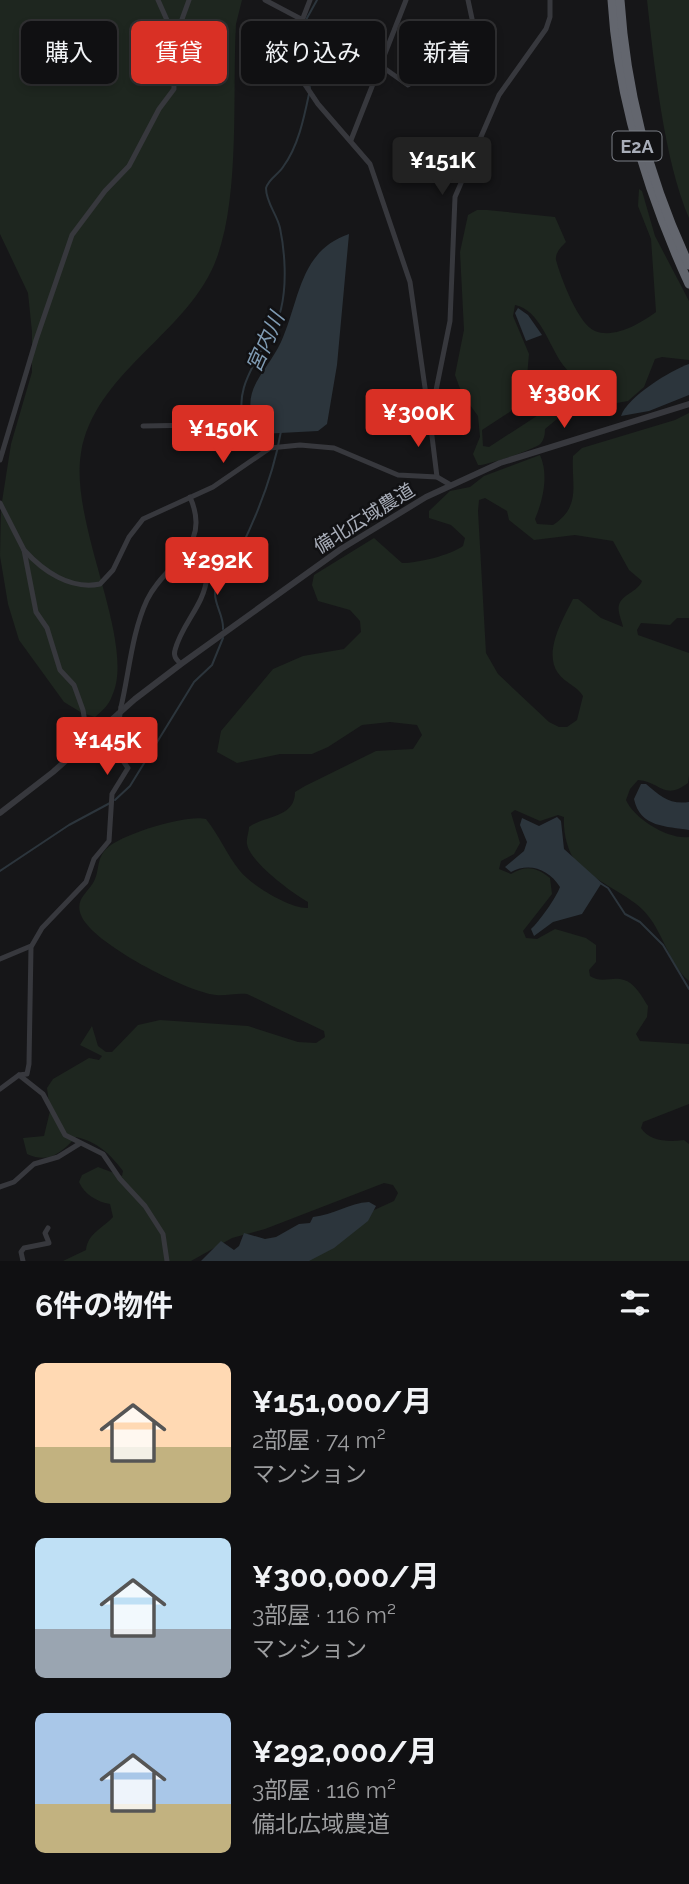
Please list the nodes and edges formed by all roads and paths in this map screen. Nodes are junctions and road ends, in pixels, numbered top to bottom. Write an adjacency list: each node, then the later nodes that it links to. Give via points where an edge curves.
1 (158, 0): 11 (street)
2 (190, 0): 12 (street)
3 (265, 0): 10 (street)
4 (310, 0): 10 (street)
5 (407, 0): 13 (street)
6 (468, 0): 14 (street, via 477,42 464,72 455,75 430,70 408,85)
7 (550, 0): 21 (street, via 546,29 499,95 455,197 450,321)
8 (612, 0): 19 (highway, E2A, via 637,148)
9 (620, 0): 18 (highway, E2A, via 624,48 645,146)
10 (301, 19): 17 (street, via 289,54 294,68 318,104)
11 (168, 21)
12 (182, 21)
13 (385, 56)
14 (385, 69)
15 (174, 84): 24 (street, via 129,166 72,235)
16 (374, 84): 17 (street)
17 (351, 139): 21 (street, via 370,164 404,261)
18 (689, 265)
19 (689, 285)
20 (689, 404): 26 (street, 備北広域農道, via 500,463)
21 (430, 419): 25 (street)
22 (143, 426): 23 (street, via 201,425)
23 (266, 450): 25 (street, via 334,448 398,475); 27 (street, via 221,482)
24 (0, 460)
25 (437, 477): 26 (street)
26 (449, 484): 31 (street, 備北広域農道, via 341,550)
27 (190, 497): 29 (street, via 143,519 100,584 78,585 47,572); 30 (street, via 197,525)
28 (0, 503): 29 (street)
29 (24, 551): 32 (street, via 36,612 47,628 60,670 74,685)
30 (183, 558): 31 (street, via 207,577 202,601 175,649); 34 (street, bridge, via 148,599 121,707 116,751 128,768 112,794 109,841 94,859 82,890 42,928)
31 (181, 664): 32 (street, 備北広域農道)
32 (88, 742): 33 (street, 備北広域農道)
33 (0, 813)
34 (31, 946): 35 (street); 36 (street, via 29,1064 27,1074)
35 (0, 959)
36 (19, 1075): 37 (street); 38 (street, via 43,1094 61,1130)
37 (0, 1089)
38 (79, 1144): 39 (street, via 34,1164 15,1182); 42 (street, via 103,1154 145,1206 163,1234)
39 (0, 1187)
40 (48, 1228): 41 (street, via 49,1243 24,1248)
41 (23, 1261)
42 (167, 1261)

